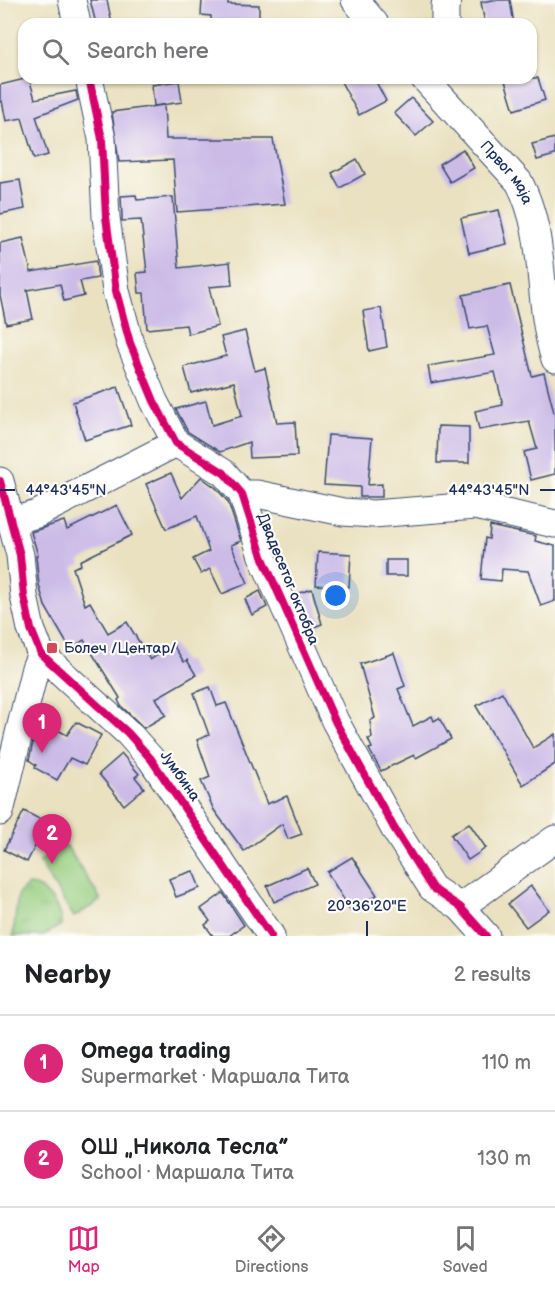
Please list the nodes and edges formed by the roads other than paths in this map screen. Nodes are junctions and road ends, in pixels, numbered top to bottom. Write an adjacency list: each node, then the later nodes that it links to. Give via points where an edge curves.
1 (72, 0): 4 (street)
2 (355, 0): 5 (street)
3 (448, 0): 6 (street)
4 (76, 18)
5 (370, 18)
6 (444, 18)
7 (89, 84): 11 (street, via 102,139 106,217 116,291 130,343)
8 (437, 84): 9 (street, Првог маја, via 519,182 529,201)
9 (549, 310): 10 (street, Првог маја)
10 (555, 360)
11 (176, 443): 13 (street, Двадесетог октобра, via 224,473); 14 (street, via 37,514)
12 (0, 481): 14 (street)
13 (242, 494): 15 (street, Двадесетог октобра, via 373,514 475,506); 19 (street, Двадесетог октобра, via 262,556 335,722 432,888)
14 (12, 520): 16 (street, via 31,629)
15 (555, 524)
16 (41, 654): 17 (street); 20 (street, Јумбина, via 152,759)
17 (0, 812)
18 (555, 839): 19 (street)
19 (460, 907): 21 (street, Двадесетог октобра)
20 (272, 936)
21 (486, 936)

